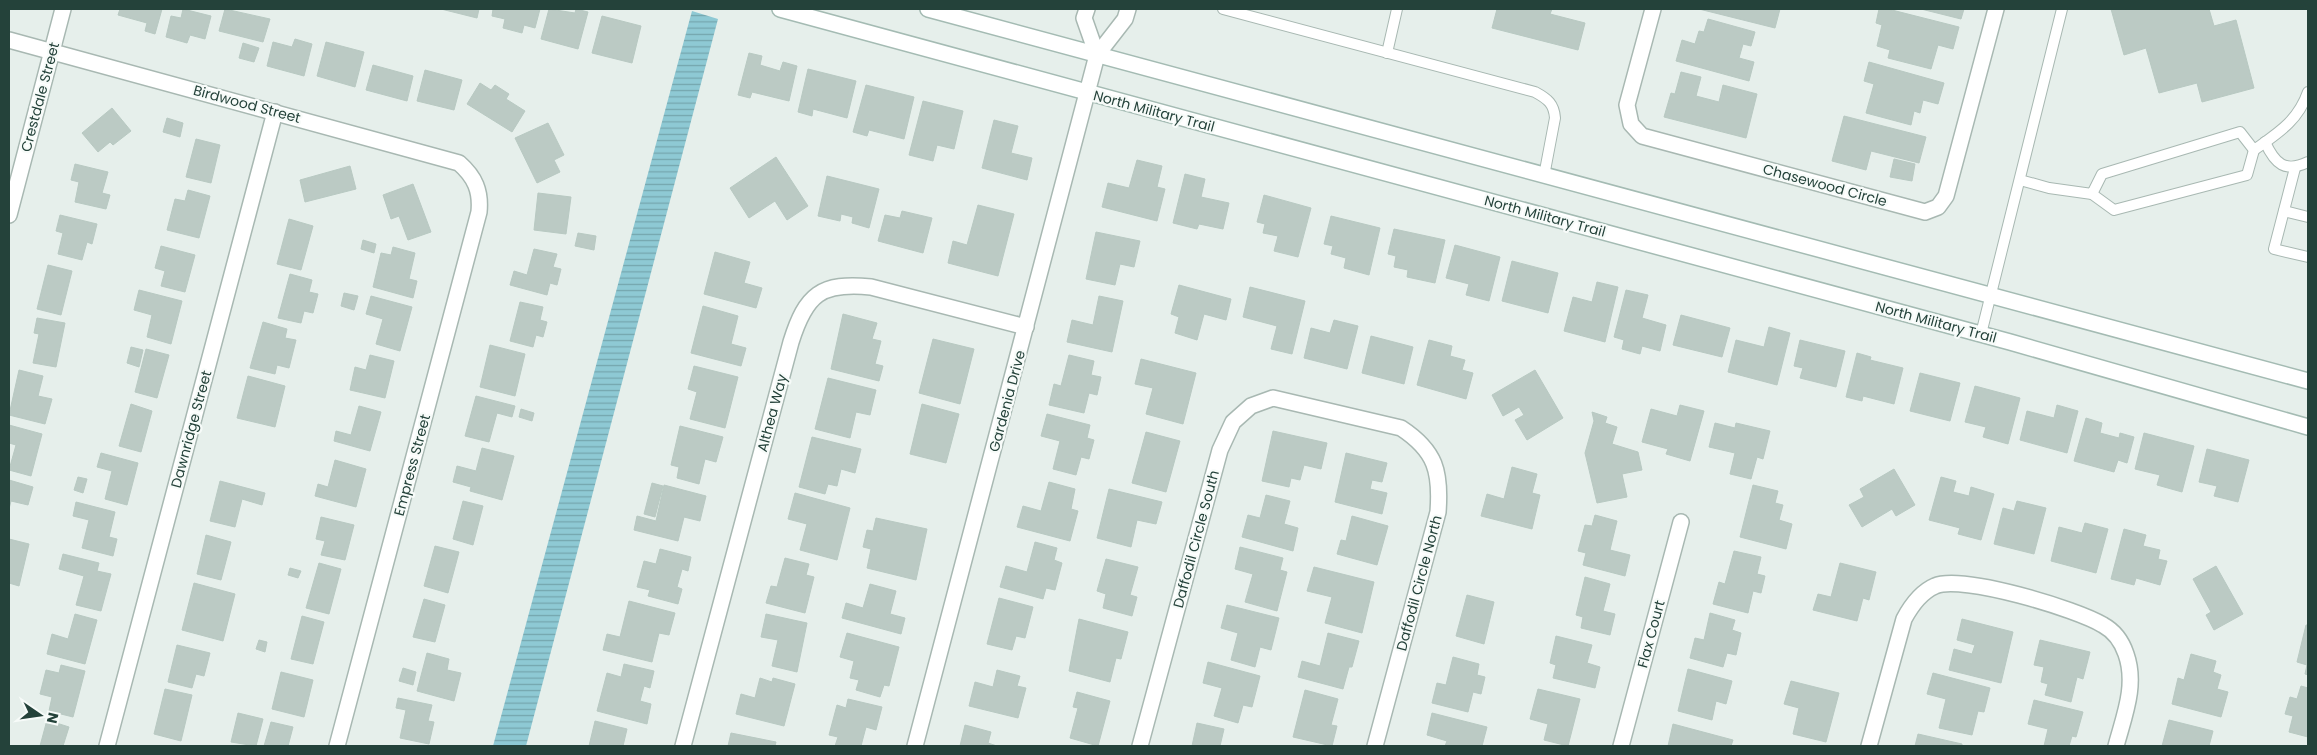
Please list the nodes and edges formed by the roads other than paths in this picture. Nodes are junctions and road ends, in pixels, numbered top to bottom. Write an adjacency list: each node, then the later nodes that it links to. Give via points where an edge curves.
1 (63, 9): 12 (street, Crestdale Street)
2 (780, 9): 15 (street, North Military Trail)
3 (928, 9): 14 (street)
4 (1087, 9): 14 (street, via 1084,18)
5 (1128, 9): 14 (street, Gardenia Drive)
6 (1224, 9): 13 (lane)
7 (1397, 9): 13 (lane)
8 (1653, 9): 9 (street, Chasewood Circle, via 1627,105 1631,124 1642,136 1925,212 1938,207 1946,196)
9 (1996, 9)
10 (2062, 9): 23 (lane)
11 (9, 40): 12 (street, Birdwood Street)
12 (52, 52): 17 (street, Birdwood Street); 27 (street, Crestdale Street)
13 (1387, 53): 22 (lane, via 1535,92 1549,100 1555,118)
14 (1097, 55): 15 (street, Gardenia Drive); 22 (street)
15 (1087, 92): 31 (street, Gardenia Drive); 32 (street, North Military Trail)
16 (2307, 100): 18 (lane, via 2284,129)
17 (275, 112): 24 (street, Birdwood Street, via 459,163); 37 (street, Dawnridge Street)
18 (2265, 142): 19 (lane); 21 (lane, via 2279,164)
19 (2254, 150): 25 (lane, via 2240,132 2102,174); 25 (lane, via 2248,175 2114,210)
20 (2308, 162): 21 (lane)
21 (2295, 168): 26 (lane)
22 (1544, 176): 30 (street)
23 (2020, 180): 25 (lane); 30 (lane)
24 (476, 183): 38 (street, Empress Street, via 479,212)
25 (2092, 194)
26 (2284, 212): 28 (lane); 29 (lane, via 2274,249)
27 (9, 215)
28 (2308, 217)
29 (2308, 257)
30 (1991, 296): 32 (lane); 33 (street)
31 (1026, 327): 39 (street, Althea Way, via 871,287 848,285 830,288 808,303 791,342); 40 (street, Gardenia Drive)
32 (1981, 334): 35 (street, North Military Trail)
33 (2308, 381)
34 (1316, 408): 41 (street, Daffodil Circle South, via 1273,398 1240,413 1226,435 1204,504); 42 (street, Daffodil Circle North, via 1400,428 1426,450 1439,478 1438,512)
35 (2308, 427)
36 (1681, 522): 43 (street, Flax Court)
37 (107, 746)
38 (337, 746)
39 (683, 746)
40 (915, 746)
41 (1140, 746)
42 (1375, 746)
43 (1621, 746)
44 (1869, 746): 45 (street, via 1904,619 1924,593 1936,585 1981,585 2068,610 2103,625 2118,638 2132,674)
45 (2116, 746)

